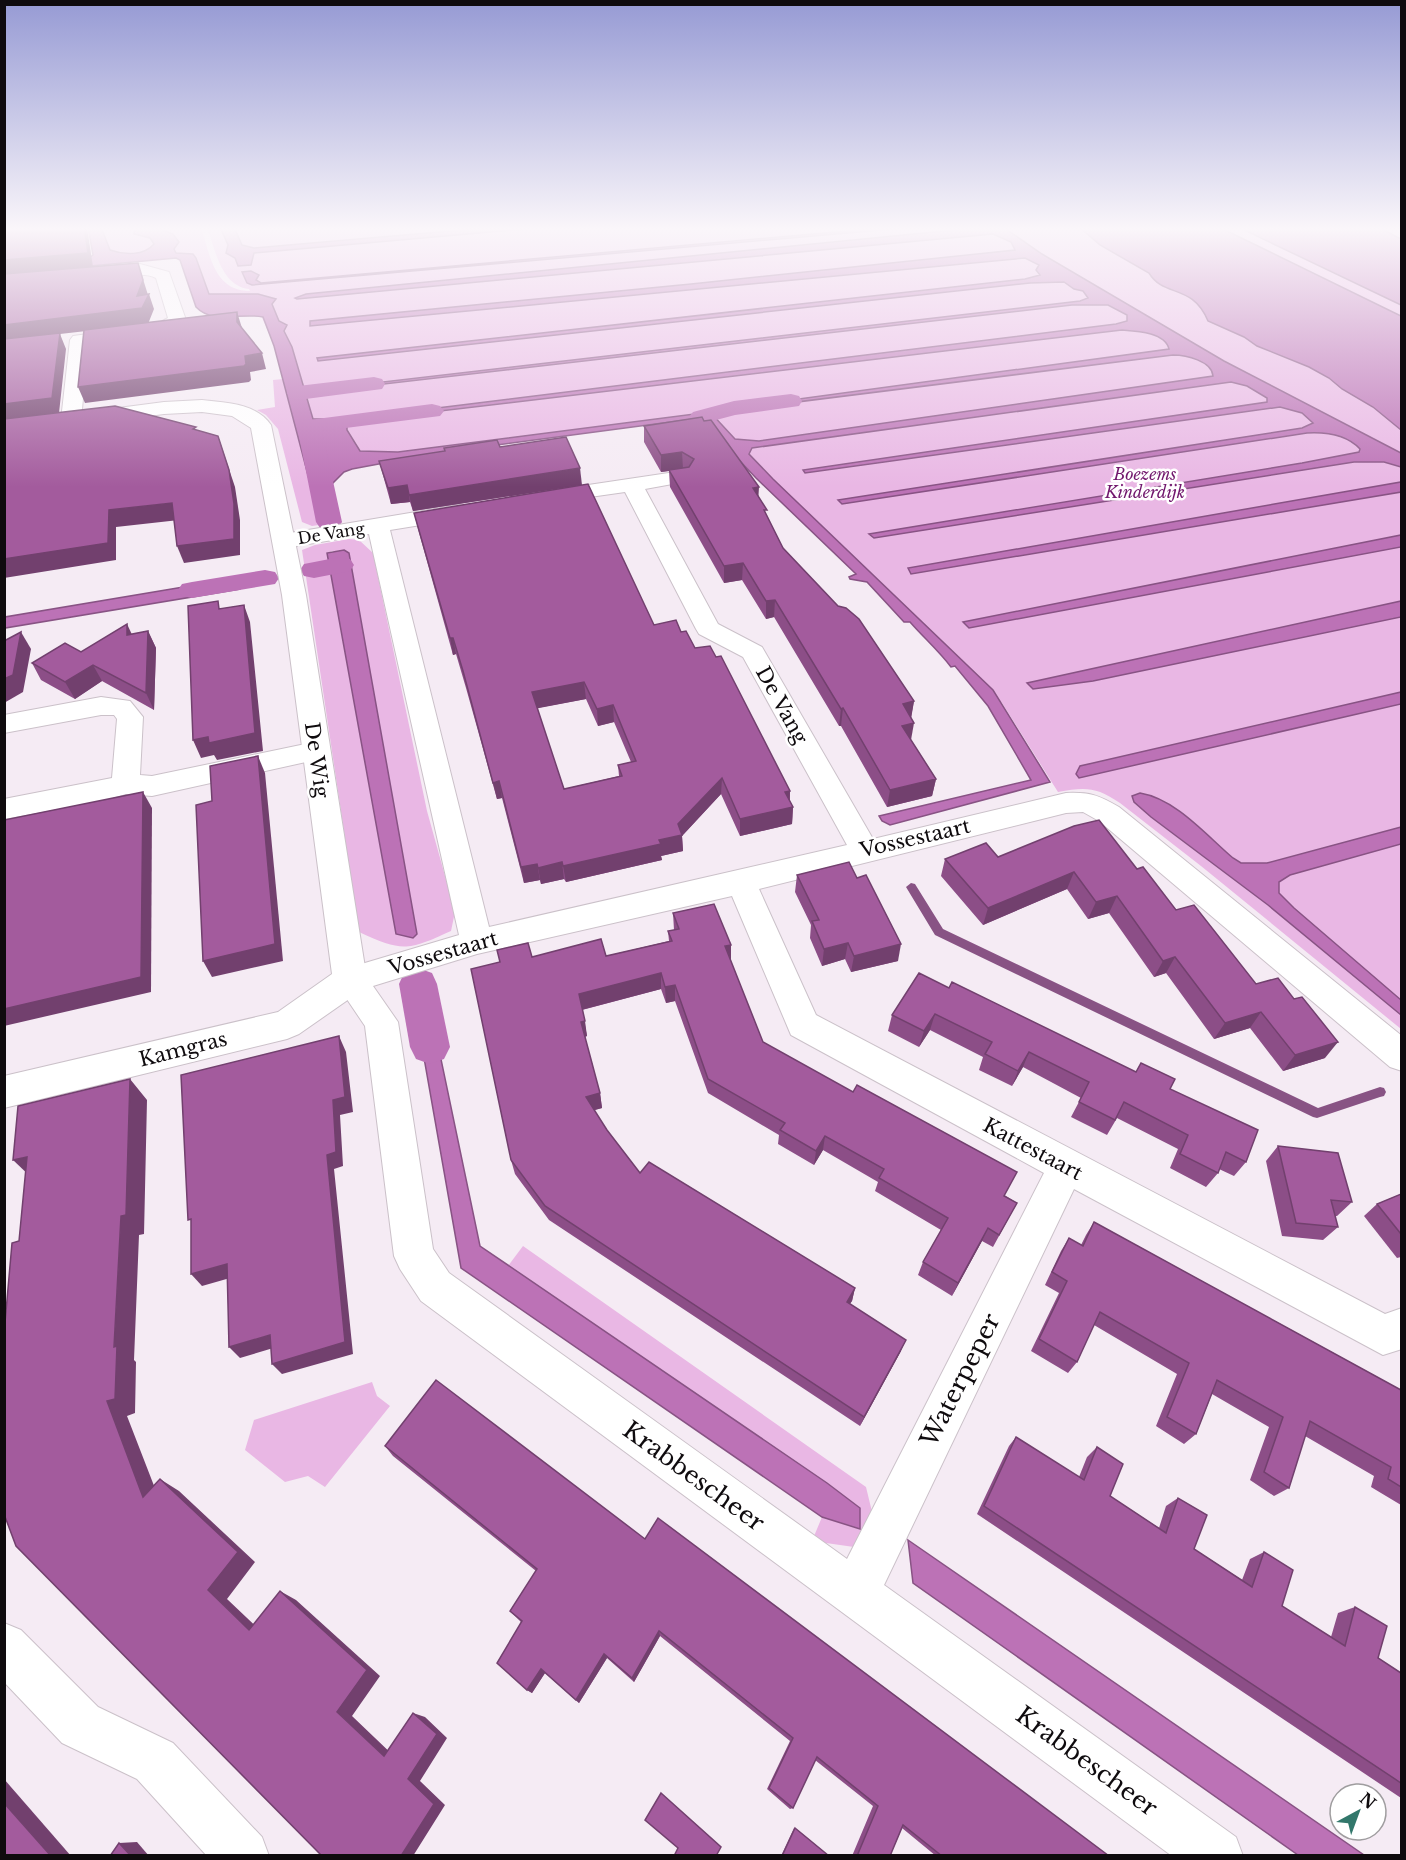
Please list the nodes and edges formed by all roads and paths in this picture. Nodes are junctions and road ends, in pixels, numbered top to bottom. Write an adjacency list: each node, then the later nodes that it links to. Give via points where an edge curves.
1 (175, 314): 2 (street, via 177,320 159,330)
2 (79, 340): 3 (street); 4 (street)
3 (58, 342)
4 (71, 420): 5 (street, De Wig); 11 (street, De Wig, via 173,407 237,410 261,425)
5 (4, 429)
6 (682, 477): 7 (street)
7 (632, 484): 8 (street); 16 (street, De Vang, via 708,629 753,652)
8 (528, 501)
9 (482, 508): 10 (street, De Vang)
10 (378, 525): 11 (street, De Vang); 18 (street, De Vang)
11 (284, 541): 13 (street, De Wig)
12 (4, 724): 14 (street, via 101,706 121,707 130,717)
13 (315, 751): 14 (street, via 152,786); 19 (street, De Wig)
14 (126, 784): 15 (street)
15 (4, 809)
16 (864, 850): 17 (street, Vossestaart); 20 (street, Vossestaart, via 1066,803 1087,802 1109,814)
17 (741, 882): 18 (street, Vossestaart); 22 (street, Kattestaart, via 803,1025)
18 (477, 942): 19 (street, Vossestaart)
19 (350, 980): 21 (street, Kamgras, via 287,1024); 24 (street, Krabbescheer, via 381,1023 414,1256 435,1287)
20 (1401, 1057)
21 (4, 1092)
22 (1066, 1167): 23 (street, Kattestaart, via 1383,1335); 24 (street, Waterpeper)
23 (1401, 1328)
24 (855, 1593): 27 (street, Krabbescheer)
25 (4, 1647): 26 (street, via 80,1725 155,1761)
26 (243, 1856)
27 (1217, 1856)

